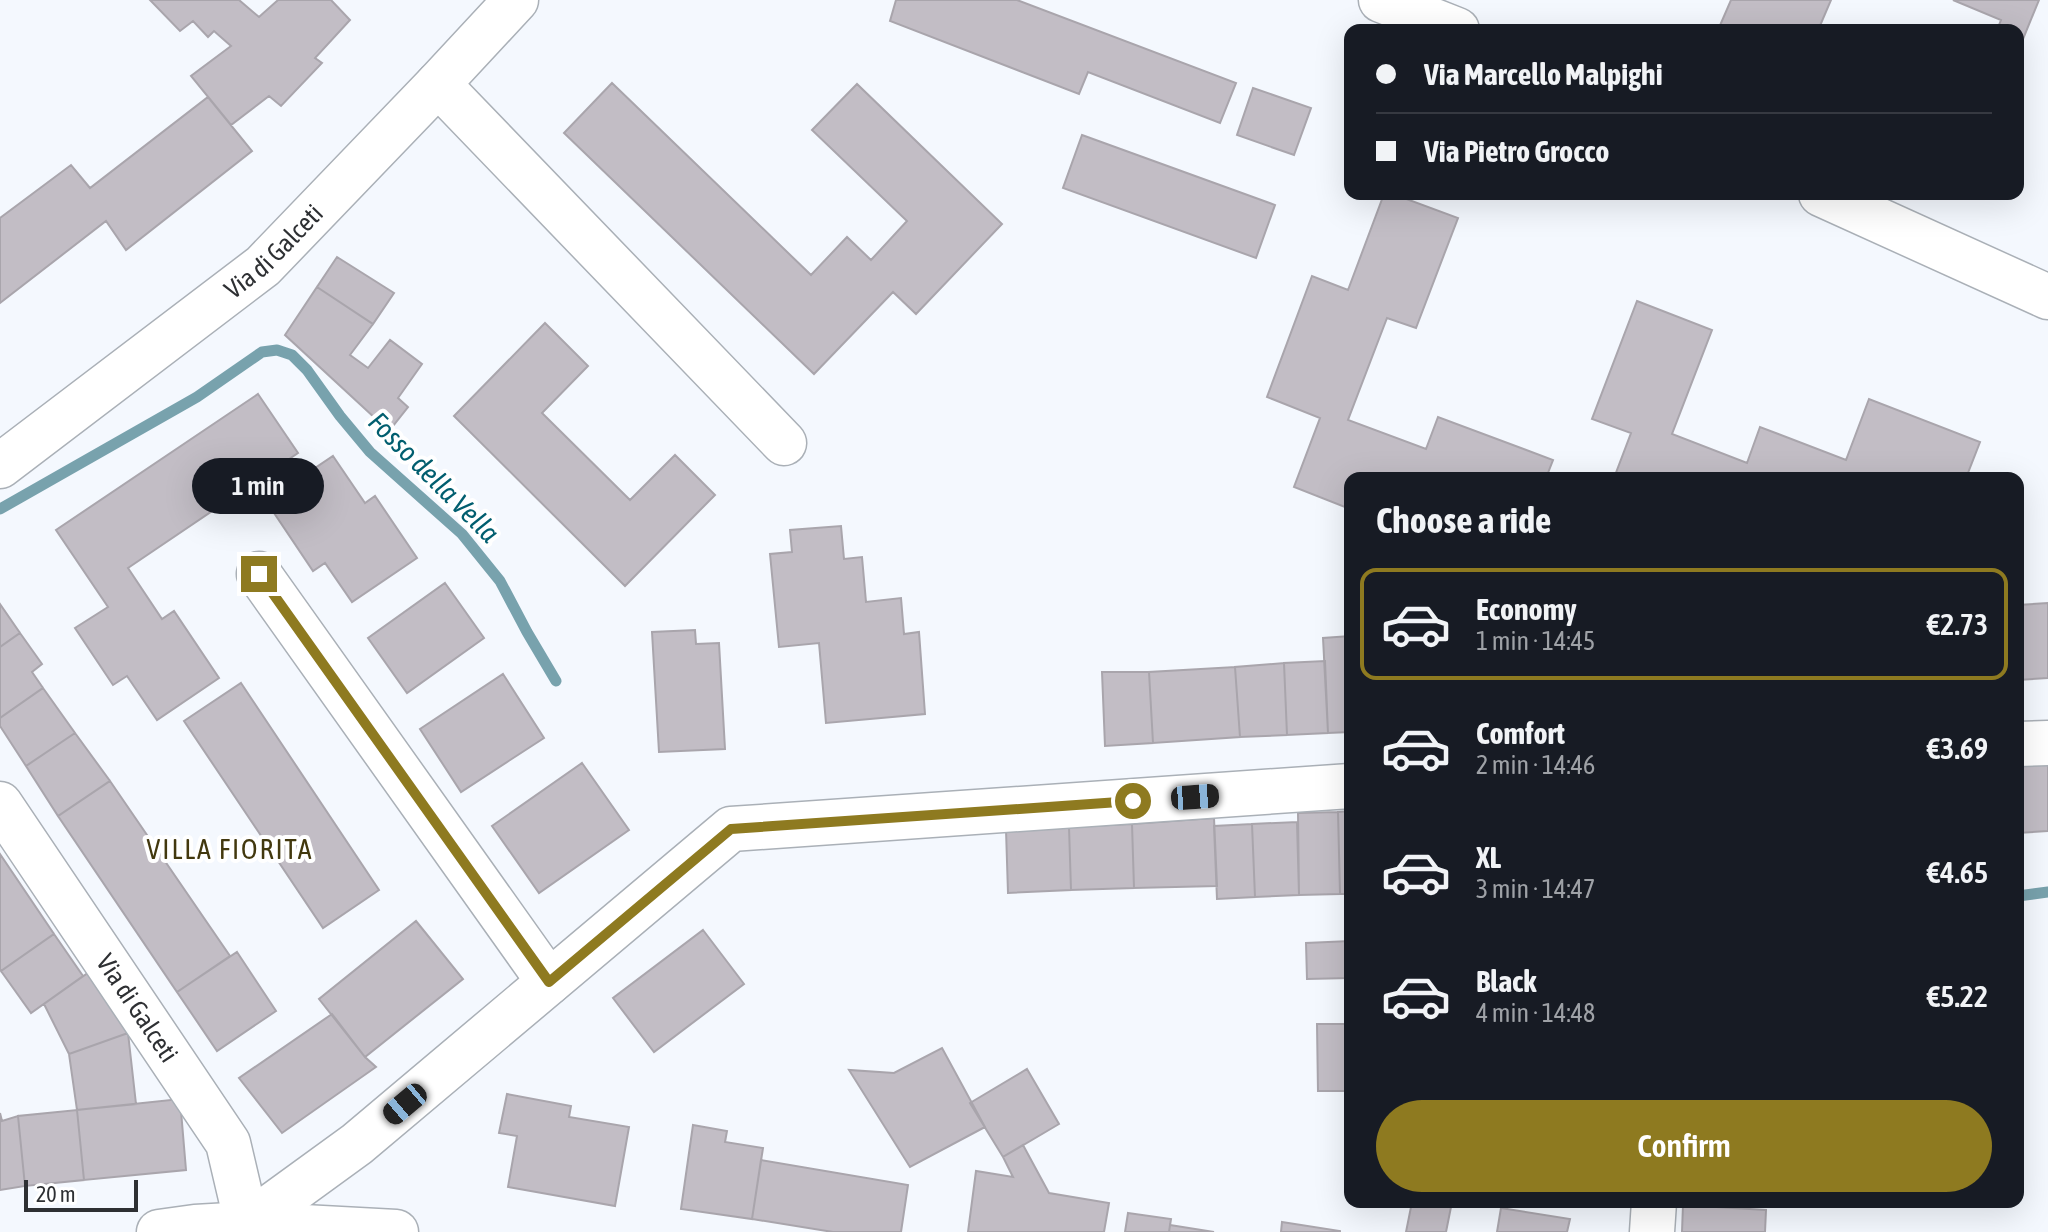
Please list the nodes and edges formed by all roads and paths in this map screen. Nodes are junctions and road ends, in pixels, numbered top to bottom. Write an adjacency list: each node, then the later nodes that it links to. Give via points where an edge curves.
1 (516, 0): 4 (street, Via di Galceti)
2 (1381, 0): 3 (street)
3 (1448, 17)
4 (438, 84): 7 (street); 8 (street, Via di Galceti, via 263,266)
5 (1834, 200): 6 (street)
6 (2048, 297)
7 (784, 443)
8 (0, 466)
9 (259, 574): 14 (street)
10 (2048, 743): 11 (street)
11 (2024, 744)
12 (1344, 786): 14 (street, via 731,829)
13 (0, 804): 16 (street, Via di Galceti, via 228,1143)
14 (549, 982): 16 (street, via 357,1144)
15 (1654, 1208): 19 (street)
16 (247, 1224): 17 (street); 18 (street)
17 (159, 1232)
18 (396, 1232)
19 (1652, 1232)

